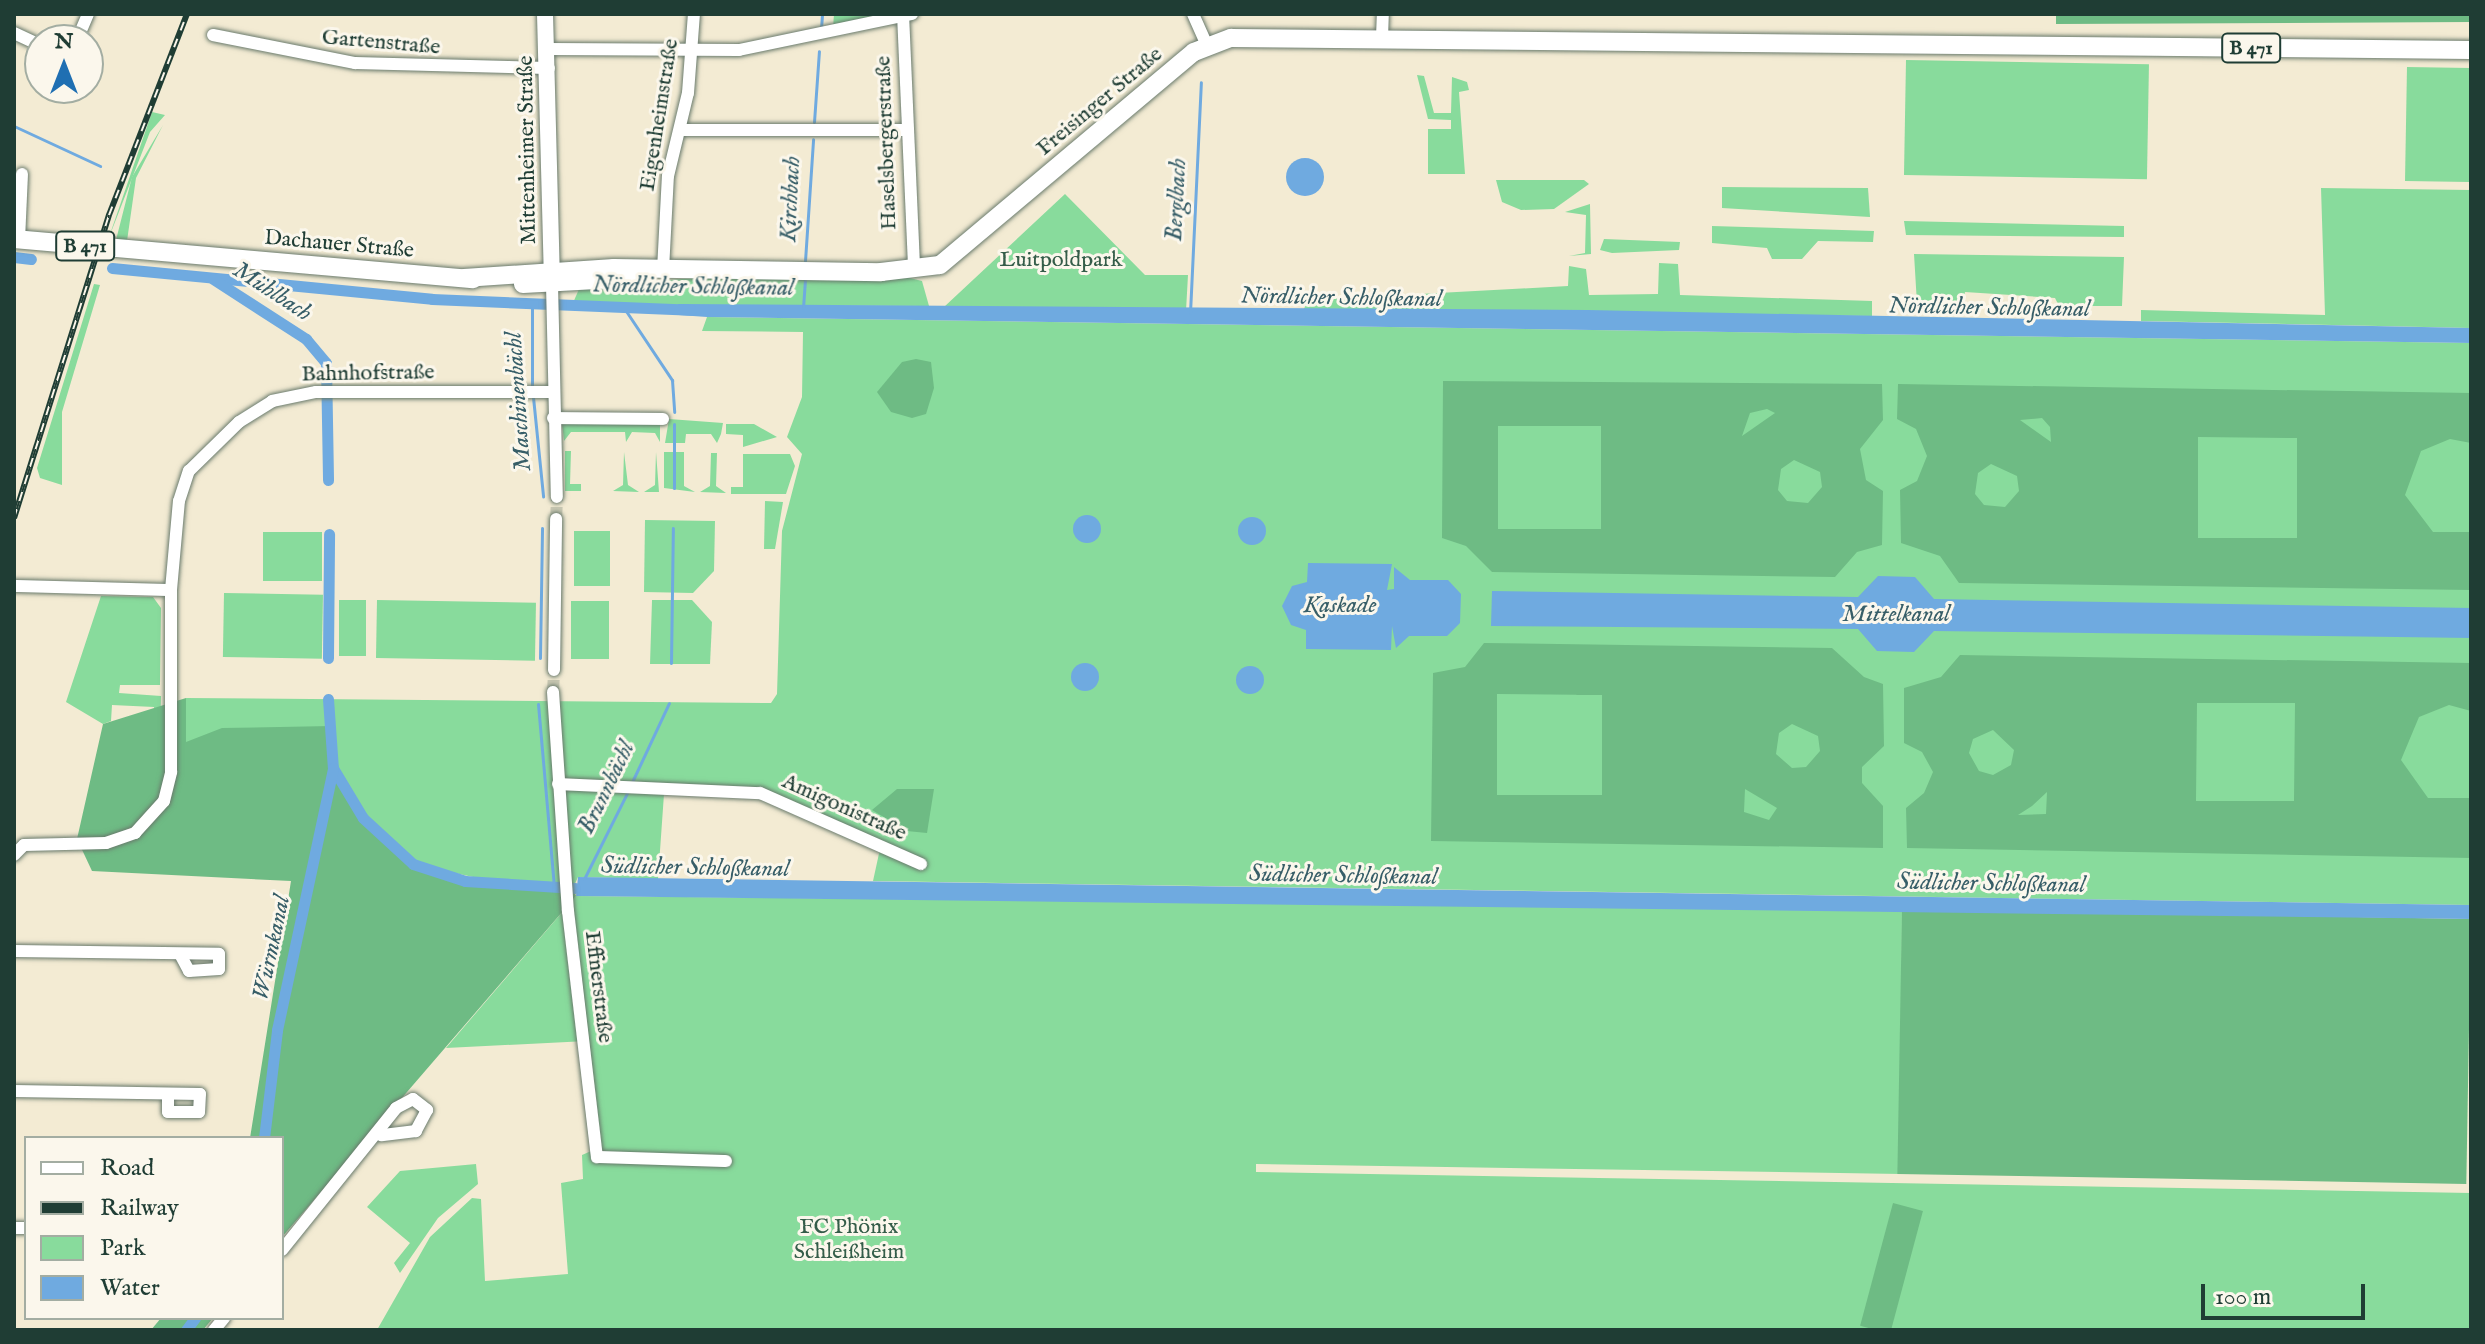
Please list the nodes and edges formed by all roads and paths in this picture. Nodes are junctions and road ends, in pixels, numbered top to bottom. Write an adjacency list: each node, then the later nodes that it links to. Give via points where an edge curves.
1 (545, 14): 9 (main road, Mittenheimer Straße)
2 (694, 14): 11 (street, Eigenheimstraße)
3 (1383, 14): 7 (street)
4 (906, 15): 11 (street, via 808,41); 14 (street, Haselsbergerstraße)
5 (1198, 17): 8 (street)
6 (213, 35): 12 (street, Gartenstraße, via 355,63)
7 (1382, 38): 8 (main road, Freisinger Straße / B 471, via 1244,37); 10 (main road, Freisinger Straße / B 471)
8 (1207, 46): 18 (main road, Freisinger Straße / B 471, via 967,247)
9 (547, 49): 11 (street); 12 (main road, Mittenheimer Straße)
10 (2471, 50)
11 (693, 53): 13 (street, Eigenheimstraße)
12 (549, 68): 19 (main road, Mittenheimer Straße)
13 (681, 130): 14 (street); 17 (street, Eigenheimstraße, via 668,176)
14 (906, 130): 18 (street, Haselsbergerstraße)
15 (22, 174): 16 (street, Dachauer Straße)
16 (16, 240): 19 (main road, Dachauer Straße / B 471)
17 (663, 270): 18 (main road, Freisinger Straße / B 471); 19 (main road, Freisinger Straße / B 471)
18 (914, 270)
19 (552, 285): 20 (street)
20 (546, 392): 21 (street); 26 (street, Bahnhofstraße, via 316,392 258,408 189,471 175,522)
21 (553, 418): 22 (street); 23 (street)
22 (663, 419)
23 (557, 497)
24 (556, 519): 27 (street)
25 (14, 586): 26 (street)
26 (171, 590): 30 (street, Bahnhofstraße, via 171,772 164,801 135,833 106,843 24,845)
27 (554, 670)
28 (553, 692): 29 (street, Effnerstraße)
29 (558, 784): 31 (street, Amigonistraße, via 760,793); 37 (street, Effnerstraße, via 597,1157)
30 (14, 855)
31 (921, 864)
32 (14, 951): 33 (street)
33 (180, 954)
34 (14, 1091): 35 (street)
35 (168, 1094)
36 (381, 1135): 38 (street)
37 (726, 1161)
38 (284, 1248)

